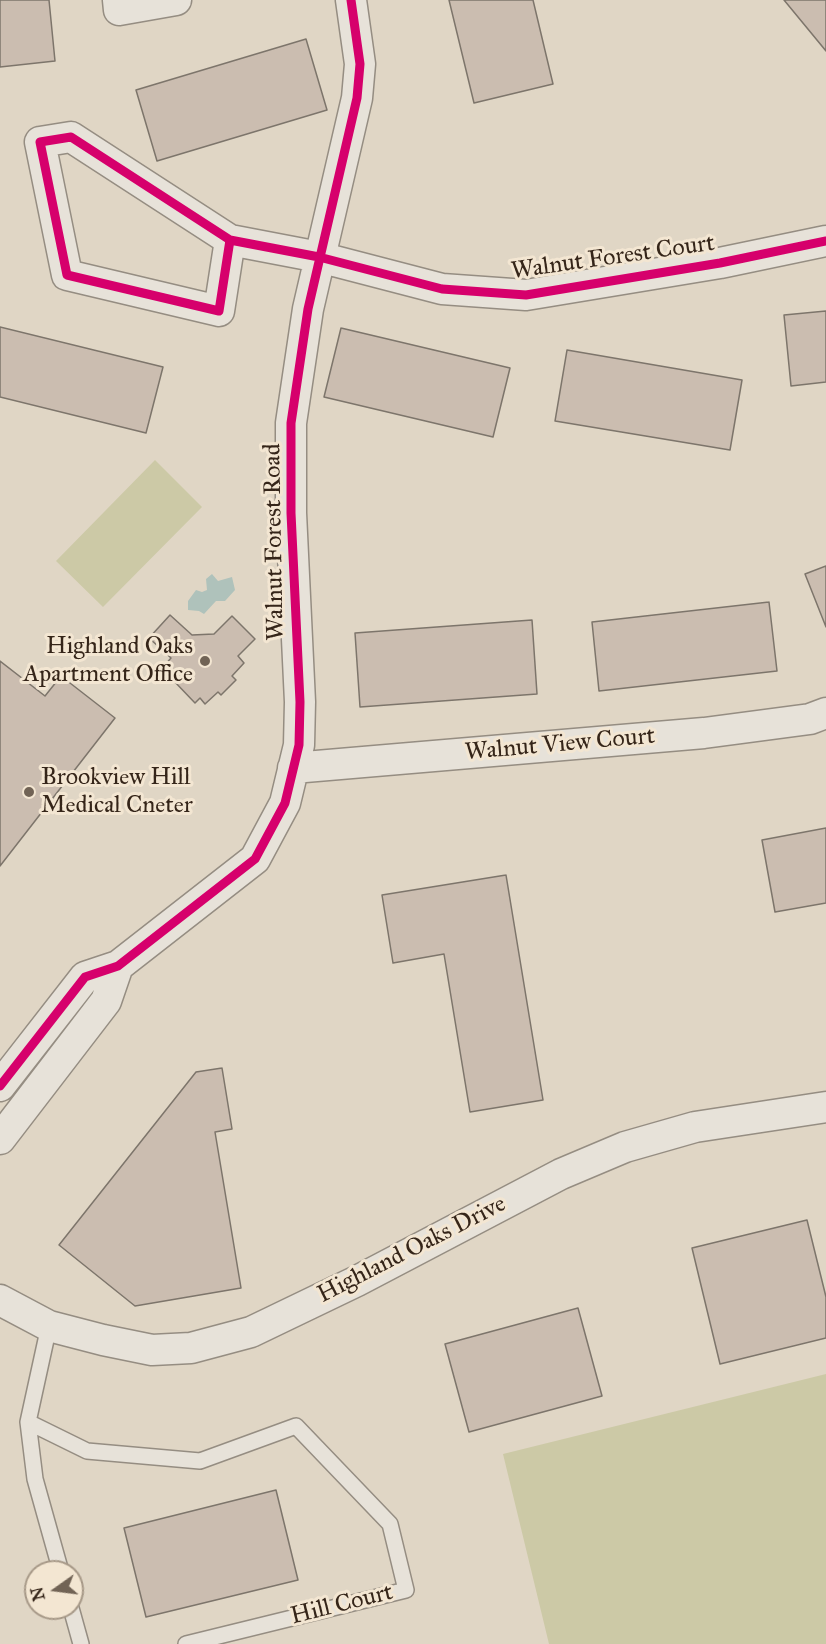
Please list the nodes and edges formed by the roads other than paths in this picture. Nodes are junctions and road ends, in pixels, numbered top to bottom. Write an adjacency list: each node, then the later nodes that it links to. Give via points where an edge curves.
1 (118, 0): 2 (street, via 119,10)
2 (176, 0)
3 (351, 0): 6 (street, Walnut Forest Road, via 360,63 357,98)
4 (230, 240): 4 (street, Walnut Forest Court, via 71,137 40,142 67,275 219,311); 6 (street, Walnut Forest Court)
5 (826, 241): 6 (street, Walnut Forest Court, via 526,295 442,289)
6 (319, 257): 8 (street, Walnut Forest Road, via 291,423 300,702 299,745)
7 (826, 713): 8 (street, Walnut View Court, via 810,719 704,733)
8 (293, 768): 9 (street, Walnut Forest Road, via 285,803 255,859)
9 (118, 966): 10 (street, via 84,977); 12 (street, via 106,1001)
10 (0, 1086)
11 (826, 1107): 14 (street, Highland Oaks Drive, via 695,1127 615,1151 561,1174 251,1332 191,1348 152,1350)
12 (0, 1139)
13 (0, 1300): 14 (street, Highland Oaks Drive)
14 (49, 1326): 15 (lane)
15 (28, 1422): 16 (lane, via 35,1479); 19 (lane, Hill Court, via 87,1451 200,1461 297,1426 390,1524 406,1590)
16 (58, 1560)
17 (74, 1620): 18 (lane)
18 (81, 1644)
19 (186, 1644)

